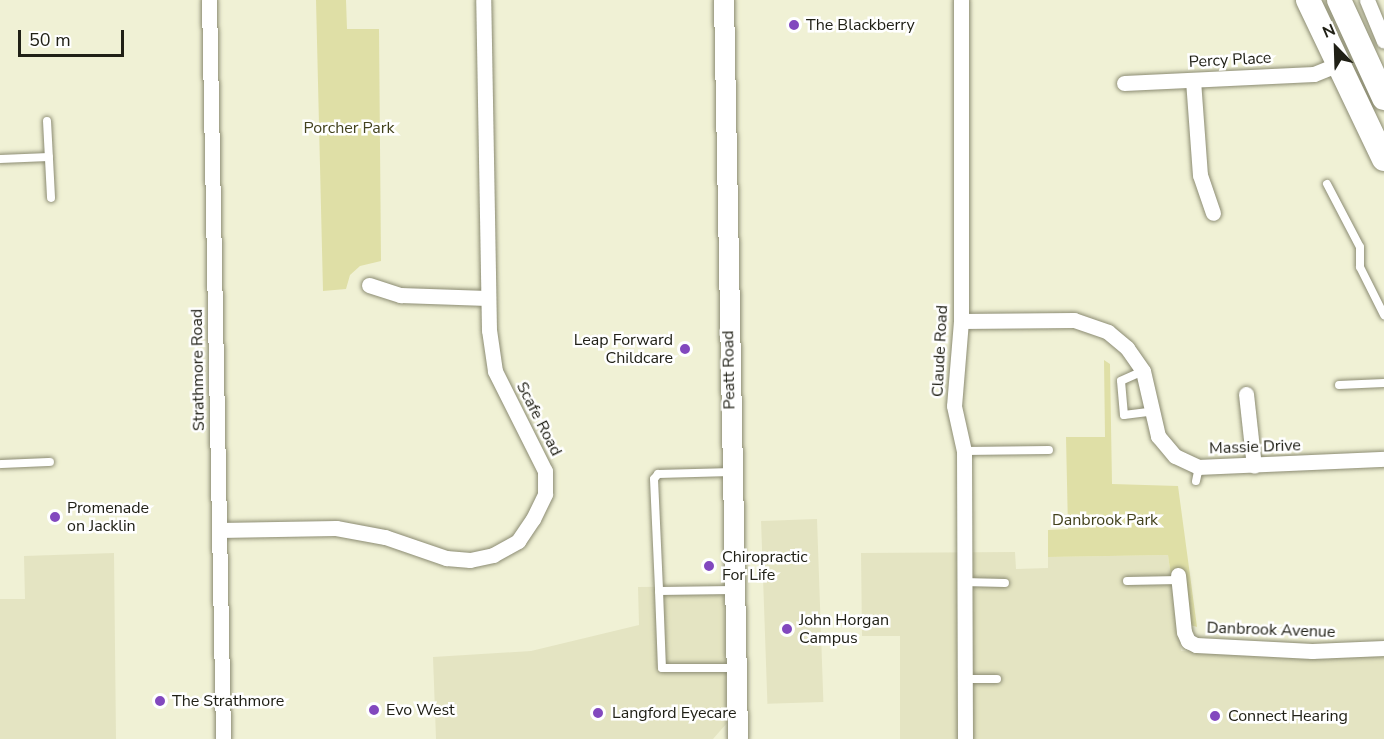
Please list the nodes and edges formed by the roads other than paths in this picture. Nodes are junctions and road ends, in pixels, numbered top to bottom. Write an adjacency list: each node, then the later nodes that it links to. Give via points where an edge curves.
1 (209, 0): 36 (street, Strathmore Road)
2 (483, 0): 21 (street, Scafe Road)
3 (723, 0): 35 (street, Peatt Road)
4 (961, 0): 23 (street, Claude Road)
5 (1308, 0): 9 (main road)
6 (1339, 0): 12 (main road)
7 (1367, 0): 8 (street)
8 (1384, 41)
9 (1336, 65): 10 (street, Percy Place, via 1314,74); 16 (main road)
10 (1192, 80): 11 (street, Percy Place); 19 (street, via 1200,175)
11 (1124, 83)
12 (1384, 98)
13 (47, 121): 14 (lane)
14 (49, 157): 15 (lane); 18 (lane)
15 (0, 159)
16 (1384, 159)
17 (1327, 184): 22 (lane, via 1360,247 1360,267)
18 (51, 198)
19 (1213, 213)
20 (369, 285): 21 (street, via 400,296)
21 (487, 298): 36 (street, Scafe Road, via 495,371 545,471 545,494 518,541 493,555 470,560 446,558 385,537 336,528)
22 (1384, 315)
23 (961, 321): 24 (street, Massie Drive, via 1087,322 1118,338); 30 (street, Claude Road, via 954,406)
24 (1143, 371): 28 (street, Massie Drive); 28 (lane, via 1121,381 1124,415)
25 (1384, 383): 26 (lane)
26 (1339, 386)
27 (1246, 394): 34 (street)
28 (1156, 420): 34 (street, Massie Drive, via 1165,447 1203,469)
29 (1049, 450): 30 (lane)
30 (964, 451): 39 (street, Claude Road)
31 (1384, 459): 34 (street, Massie Drive)
32 (50, 462): 33 (lane)
33 (0, 464)
34 (1254, 466)
35 (732, 472): 41 (street, Peatt Road); 42 (lane, via 658,474 654,478)
36 (219, 530): 47 (street, Strathmore Road)
37 (1179, 577): 38 (lane); 43 (street, Danbrook Avenue, via 1184,632 1188,641 1196,645 1312,651)
38 (1127, 581)
39 (963, 582): 40 (lane); 45 (street, Claude Road)
40 (1005, 583)
41 (733, 590): 42 (lane); 44 (street, Peatt Road)
42 (659, 591): 44 (lane, via 662,668)
43 (1384, 648)
44 (736, 668): 48 (street, Peatt Road)
45 (962, 678): 46 (lane); 49 (street, Claude Road)
46 (998, 679)
47 (223, 739)
48 (738, 739)
49 (965, 739)

